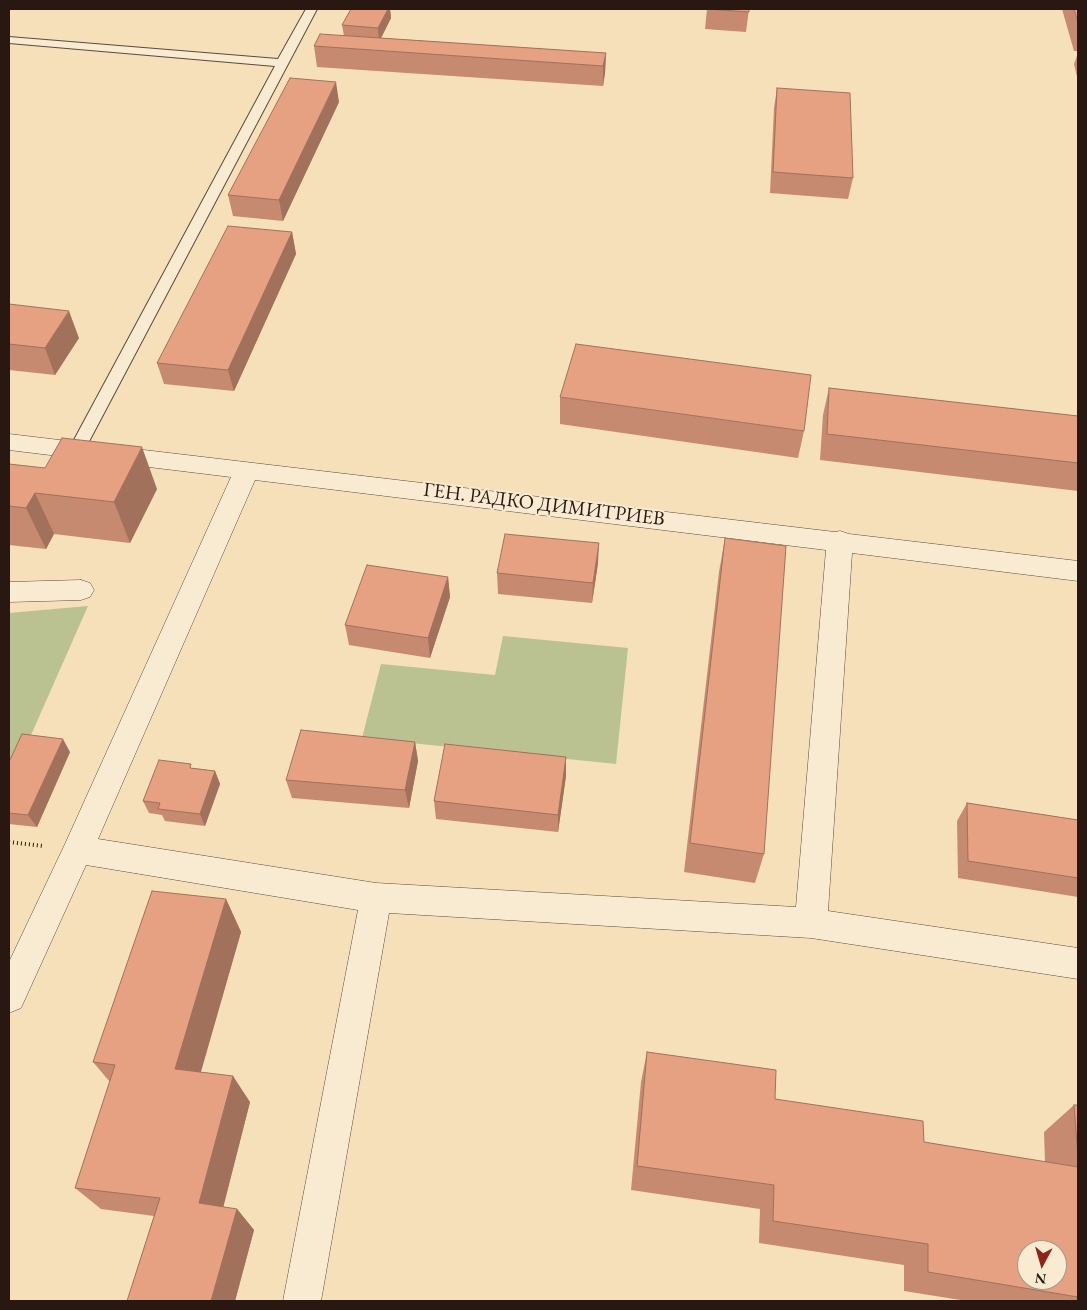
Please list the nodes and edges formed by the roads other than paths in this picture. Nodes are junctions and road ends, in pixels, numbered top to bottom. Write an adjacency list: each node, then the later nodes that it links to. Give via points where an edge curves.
1 (311, 9): 3 (lane)
2 (9, 40): 3 (lane)
3 (283, 63): 5 (lane)
4 (9, 442): 5 (street, ГЕН. РАДКО ДИМИТРИЕВ)
5 (76, 451): 6 (street, ГЕН. РАДКО ДИМИТРИЕВ)
6 (247, 470): 7 (street, ГЕН. РАДКО ДИМИТРИЕВ); 11 (street)
7 (840, 540): 8 (street, ГЕН. РАДКО ДИМИТРИЕВ); 13 (street)
8 (1078, 570)
9 (80, 590): 10 (street)
10 (9, 592)
11 (78, 850): 12 (street); 15 (street)
12 (376, 898): 13 (street); 16 (street)
13 (811, 923): 14 (street)
14 (1078, 964)
15 (9, 997)
16 (302, 1301)

